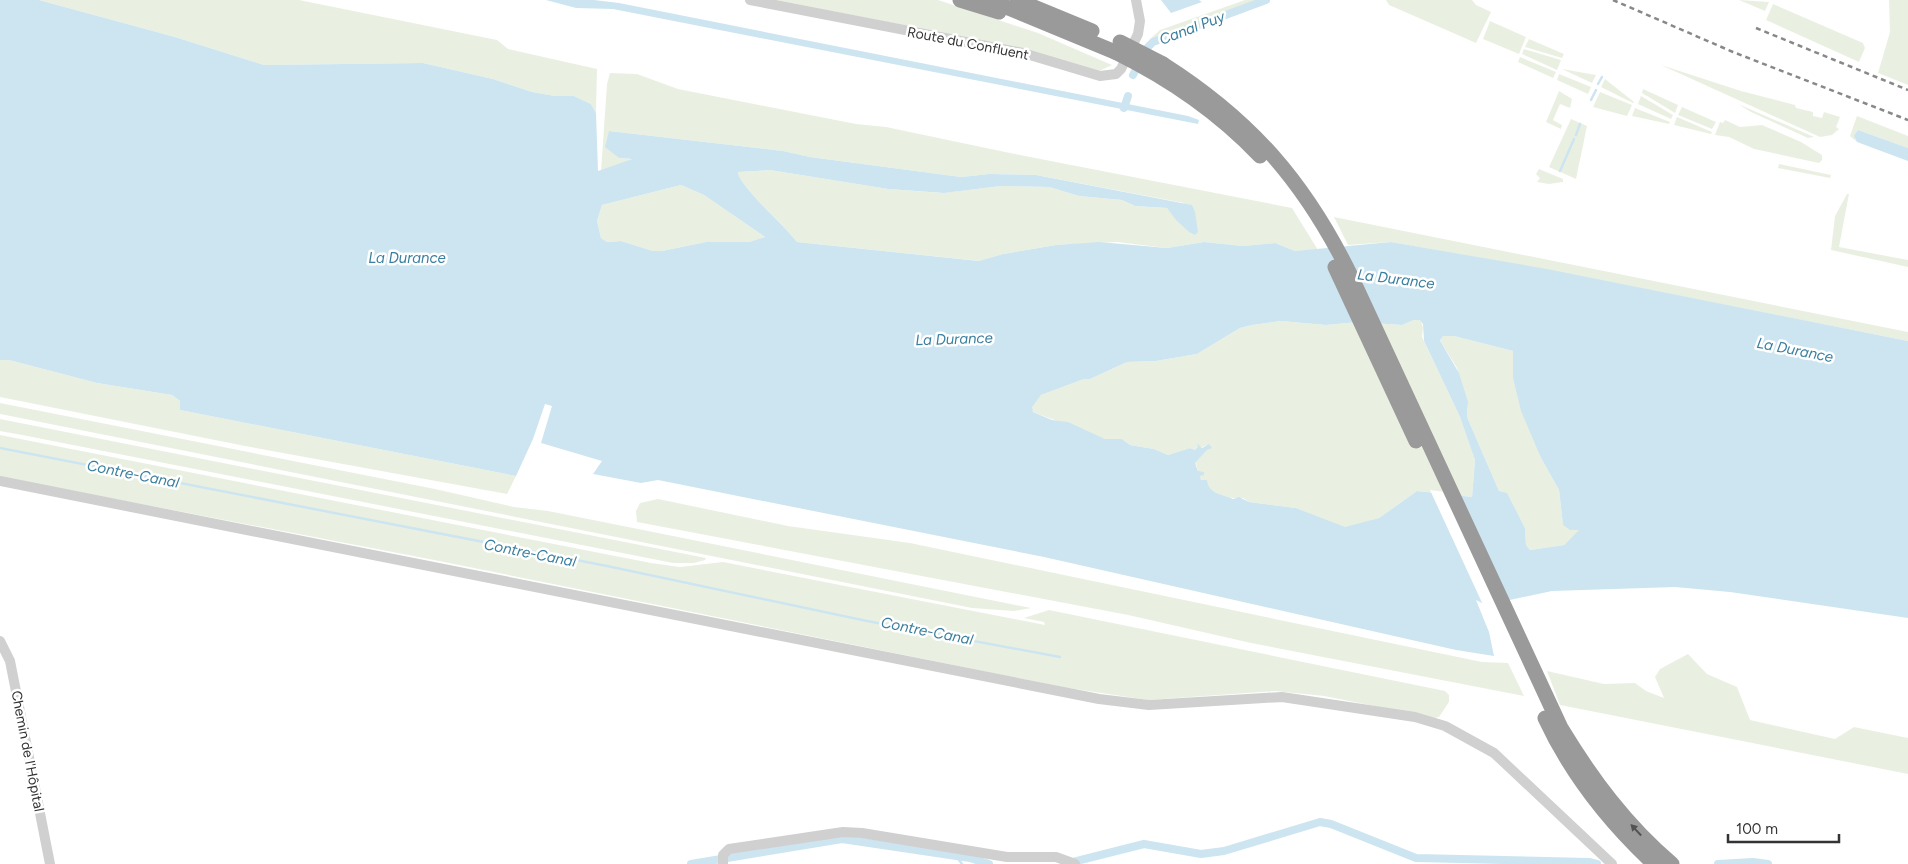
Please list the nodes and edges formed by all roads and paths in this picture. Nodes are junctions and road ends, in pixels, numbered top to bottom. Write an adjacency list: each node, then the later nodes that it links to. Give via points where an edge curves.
1 (750, 0): 6 (street, Route du Confluent, via 1023,53 1100,76 1110,76 1121,69 1140,27)
2 (960, 0): 7 (highway)
3 (989, 0): 7 (highway)
4 (1017, 0): 8 (highway)
5 (1038, 0): 8 (highway)
6 (1136, 0)
7 (1037, 20): 9 (highway)
8 (1089, 30): 9 (highway)
9 (1118, 47): 12 (highway, bridge, via 1184,90 1240,135 1278,175 1311,222)
10 (0, 481): 16 (street, via 1099,699 1149,705 1282,697 1415,717 1445,726 1494,752)
11 (0, 641): 15 (street, Chemin de l'Hôpital, via 10,661)
12 (1556, 730): 17 (highway, via 1577,776 1604,813); 18 (highway, one-way to 12, via 1614,806)
13 (724, 858): 14 (street, via 843,832 1007,857 1056,857)
14 (1072, 862)
15 (50, 864)
16 (1612, 864)
17 (1654, 864)
18 (1672, 864)

